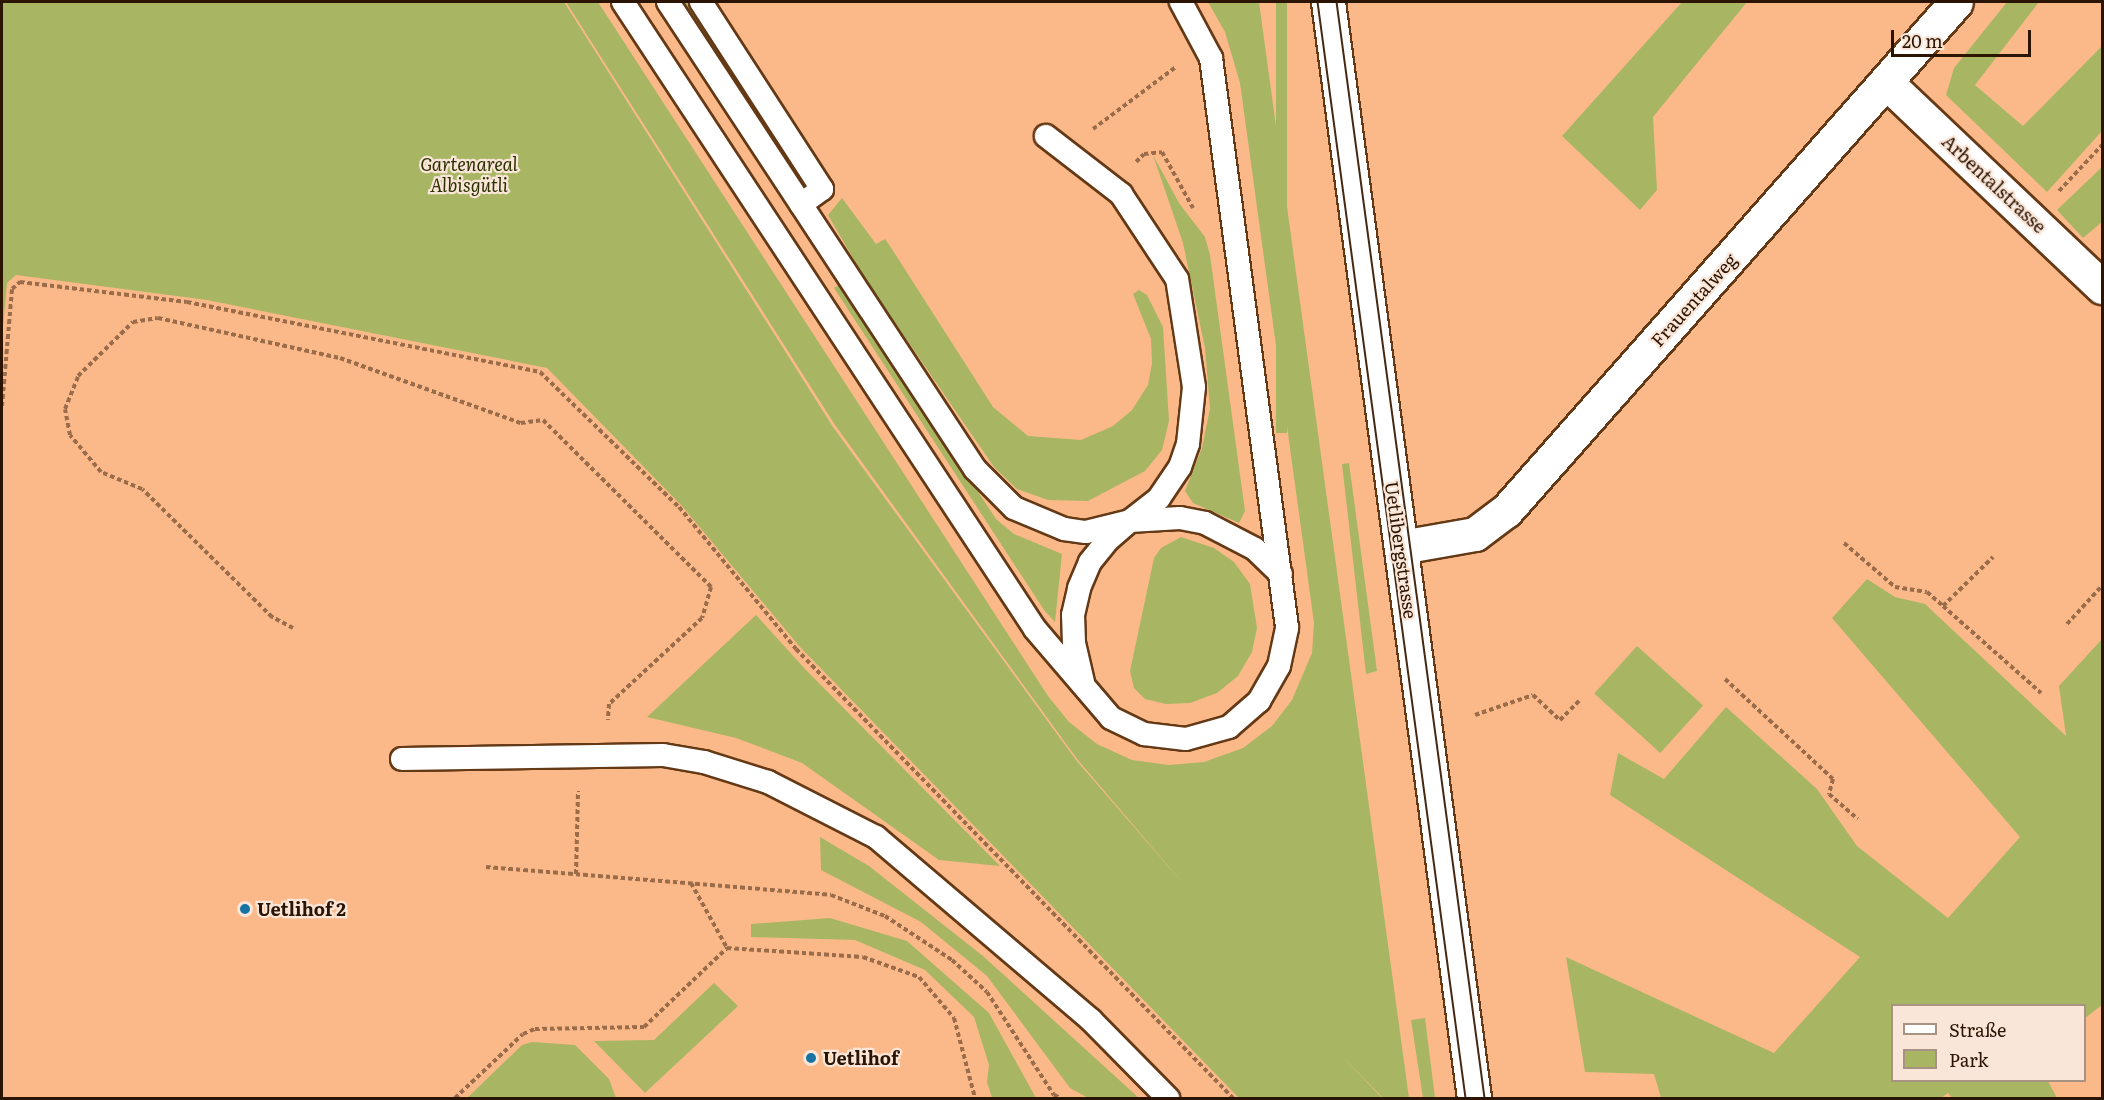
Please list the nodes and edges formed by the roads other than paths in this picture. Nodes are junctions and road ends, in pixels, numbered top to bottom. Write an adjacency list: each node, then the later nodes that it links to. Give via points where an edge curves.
1 (623, 2): 14 (lane, via 1035,629)
2 (668, 2): 9 (lane)
3 (701, 2): 9 (lane, via 822,189)
4 (1181, 2): 13 (lane, via 1211,58)
5 (1328, 2): 12 (main road, Uetlibergstrasse)
6 (1956, 2): 7 (main road, Frauentalweg)
7 (1886, 82): 10 (main road, Arbentalstrasse); 12 (main road, Frauentalweg, via 1506,511 1474,534)
8 (1046, 136): 11 (lane, via 1121,194 1177,279 1194,387 1193,421 1180,467 1159,498)
9 (801, 204): 11 (lane, via 993,490 1014,508 1064,529 1086,532)
10 (2103, 286)
11 (1130, 521): 13 (lane, via 1172,518 1205,524 1255,549); 14 (lane, via 1090,562 1079,588 1073,615 1074,643)
12 (1401, 547): 17 (main road, Uetlibergstrasse)
13 (1281, 574): 14 (lane, via 1287,627 1279,666 1258,701 1228,727 1185,739 1144,734 1111,718)
14 (1086, 690)
15 (402, 759): 16 (lane, via 663,755 704,762 768,782 876,837 1091,1020)
16 (1168, 1098)
17 (1474, 1098)

